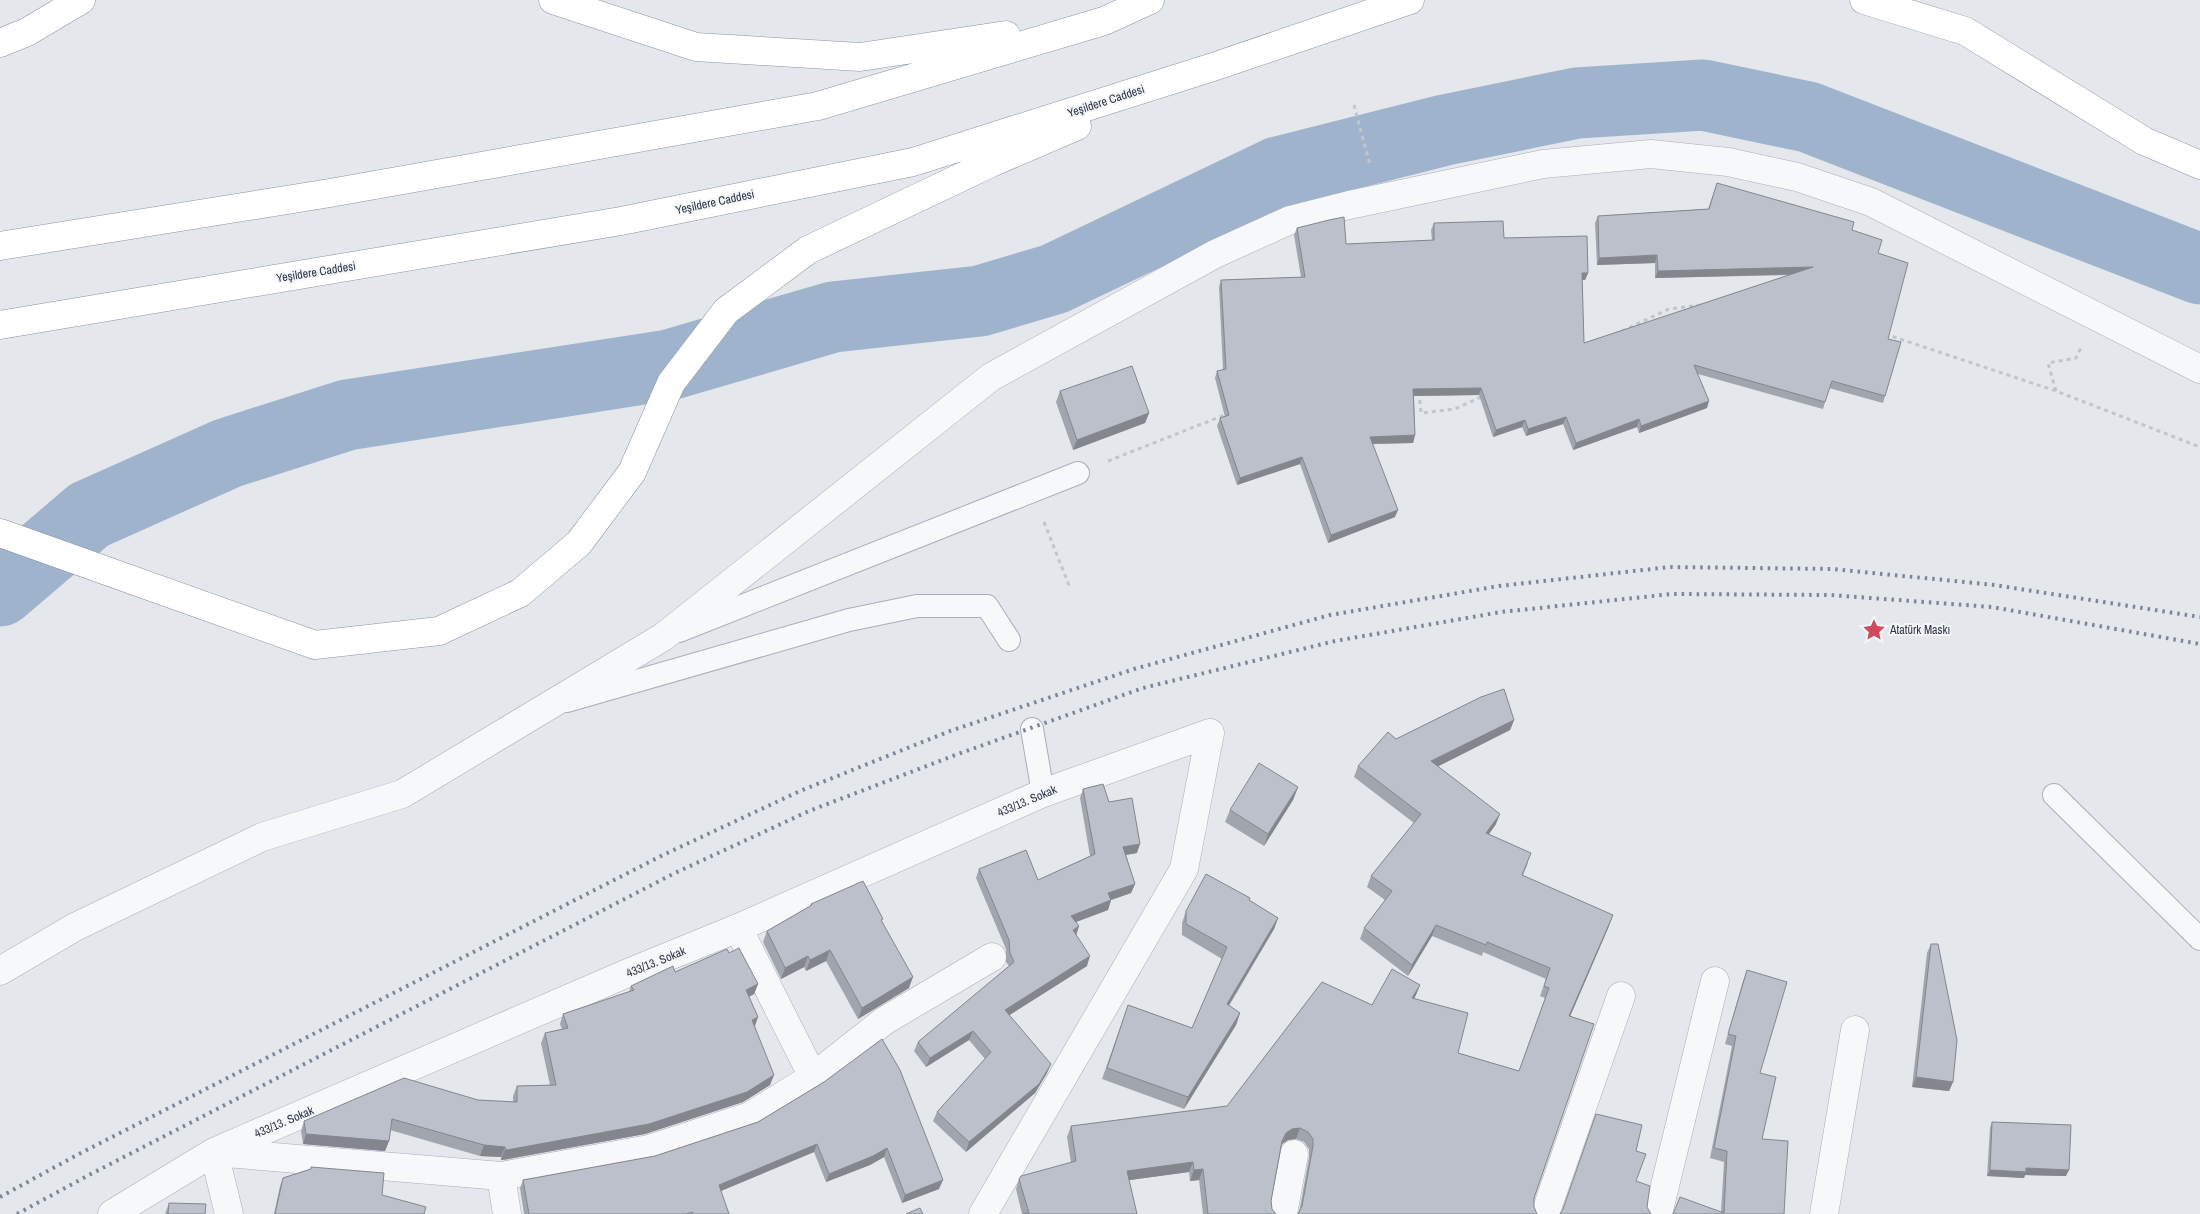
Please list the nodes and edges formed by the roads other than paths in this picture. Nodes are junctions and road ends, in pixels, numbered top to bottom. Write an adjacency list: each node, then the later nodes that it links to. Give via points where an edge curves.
1 (81, 0): 7 (highway, via 27,32)
2 (553, 0): 6 (highway, via 696,47 860,57)
3 (1150, 0): 6 (highway)
4 (1410, 0): 8 (highway, Yeşildere Caddesi)
5 (1864, 0): 9 (highway, via 1966,31 2144,141)
6 (1104, 20): 10 (highway, via 818,106 339,191)
7 (0, 43)
8 (1213, 67): 11 (highway, Yeşildere Caddesi, via 913,162 621,222); 14 (highway, via 991,163 808,250 726,312 671,384 632,472 579,543 520,593 439,631 315,644)
9 (2200, 165)
10 (0, 246)
11 (0, 325)
12 (2200, 369): 15 (street, via 1870,202 1797,177 1728,162 1651,154 1543,164 1290,220 1215,254 991,376)
13 (1078, 473): 15 (lane)
14 (0, 533)
15 (663, 637): 17 (street)
16 (1009, 640): 17 (lane, via 987,606 917,606 848,620)
17 (546, 707): 24 (street, via 402,794 262,837 75,927)
18 (1032, 730): 19 (lane)
19 (1043, 793): 21 (street, 433/13. Sokak); 35 (street, 433/13. Sokak, via 1210,733 1184,868)
20 (2054, 795): 22 (lane)
21 (738, 928): 28 (street); 29 (street, 433/13. Sokak)
22 (2200, 939)
23 (992, 957): 28 (street, via 884,1021)
24 (0, 972)
25 (1715, 981): 38 (street)
26 (1621, 996): 37 (street)
27 (1854, 1030): 39 (street)
28 (814, 1077): 31 (street, via 750,1116 649,1150)
29 (214, 1152): 31 (street); 32 (street, 433/13. Sokak); 33 (street)
30 (1294, 1154): 36 (street)
31 (501, 1176): 34 (street)
32 (112, 1214)
33 (229, 1214)
34 (507, 1214)
35 (983, 1214)
36 (1283, 1214)
37 (1545, 1214)
38 (1658, 1214)
39 (1824, 1214)

